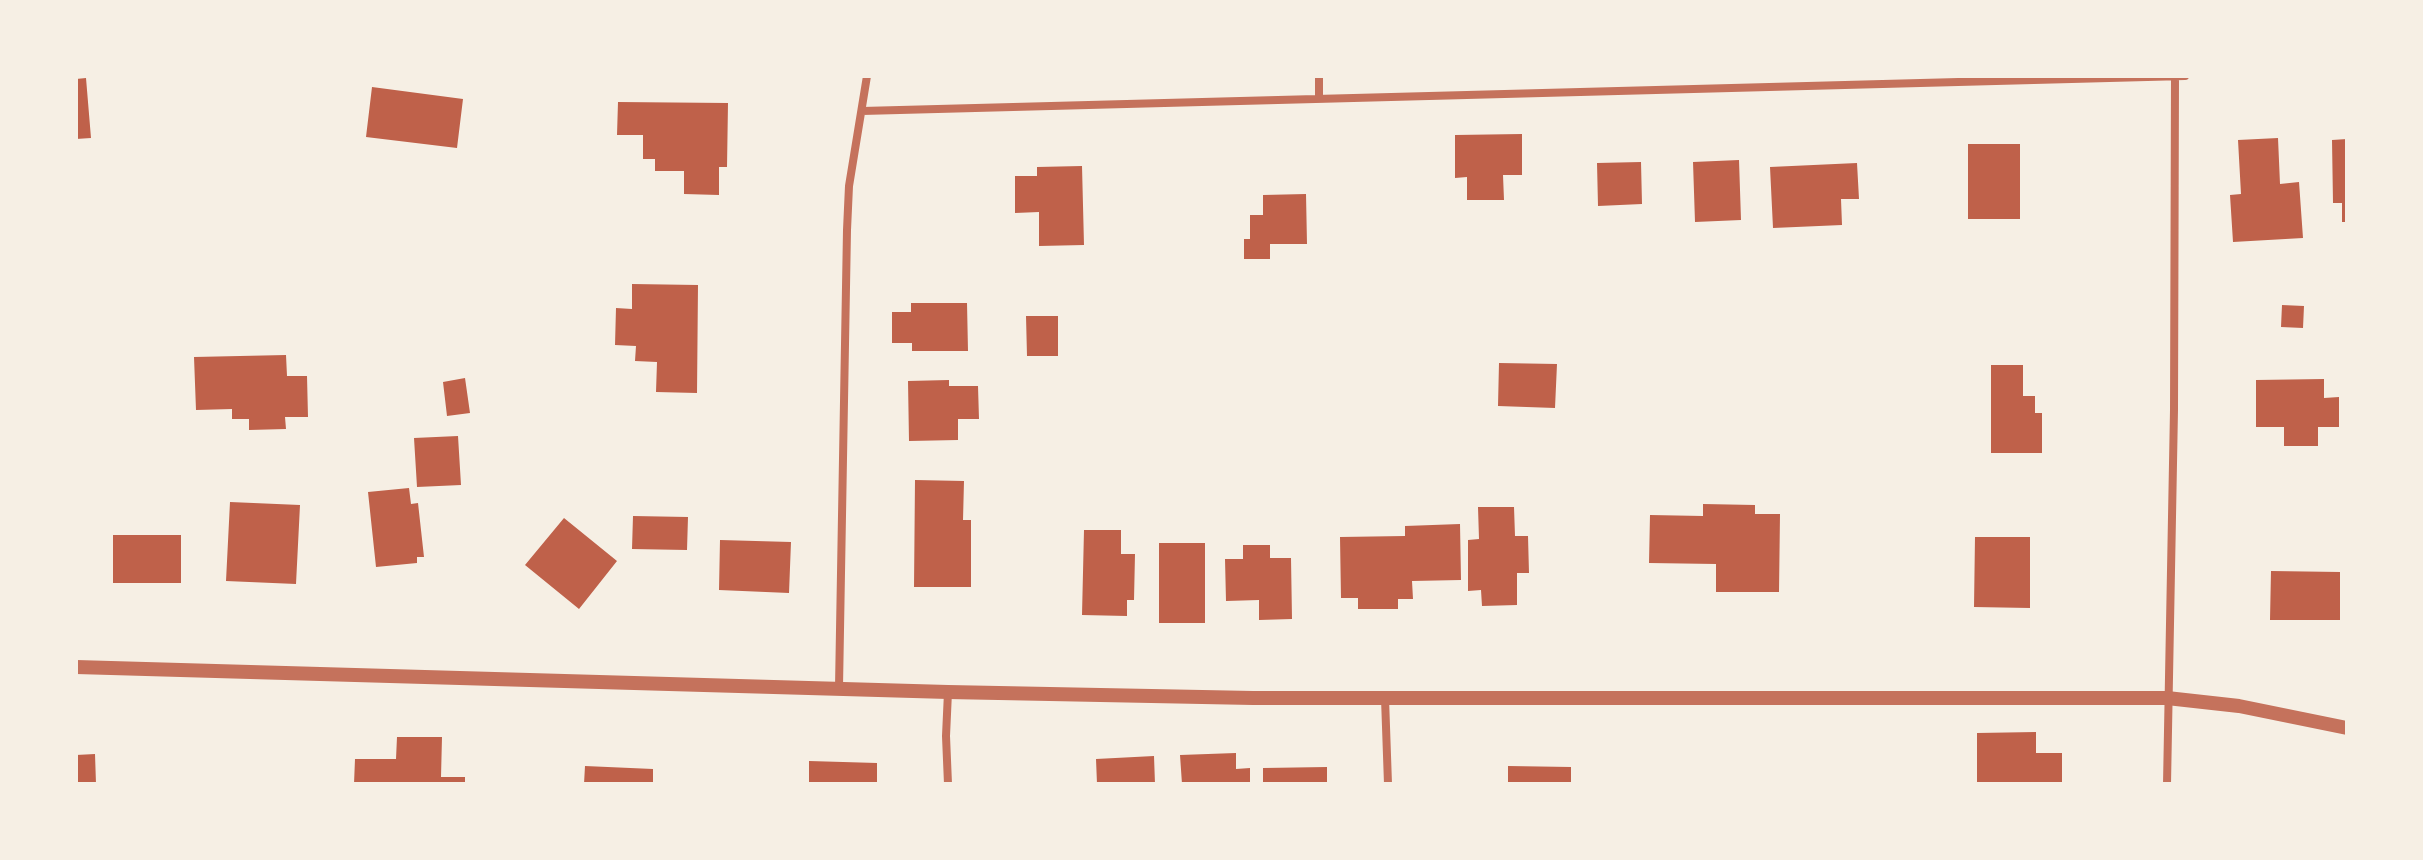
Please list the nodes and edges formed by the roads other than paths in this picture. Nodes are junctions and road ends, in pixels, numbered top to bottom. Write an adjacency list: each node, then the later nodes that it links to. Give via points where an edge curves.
1 (867, 76): 6 (street)
2 (1319, 76): 5 (street)
3 (2185, 76): 4 (street)
4 (2175, 77): 5 (street); 11 (street)
5 (1319, 98): 6 (street)
6 (862, 111): 8 (street, via 847,230)
7 (76, 667): 8 (street)
8 (839, 687): 9 (street)
9 (948, 692): 10 (street); 13 (street)
10 (1385, 698): 11 (street); 14 (street)
11 (2167, 698): 12 (street); 15 (street)
12 (2347, 728)
13 (948, 784)
14 (1388, 784)
15 (2167, 784)

